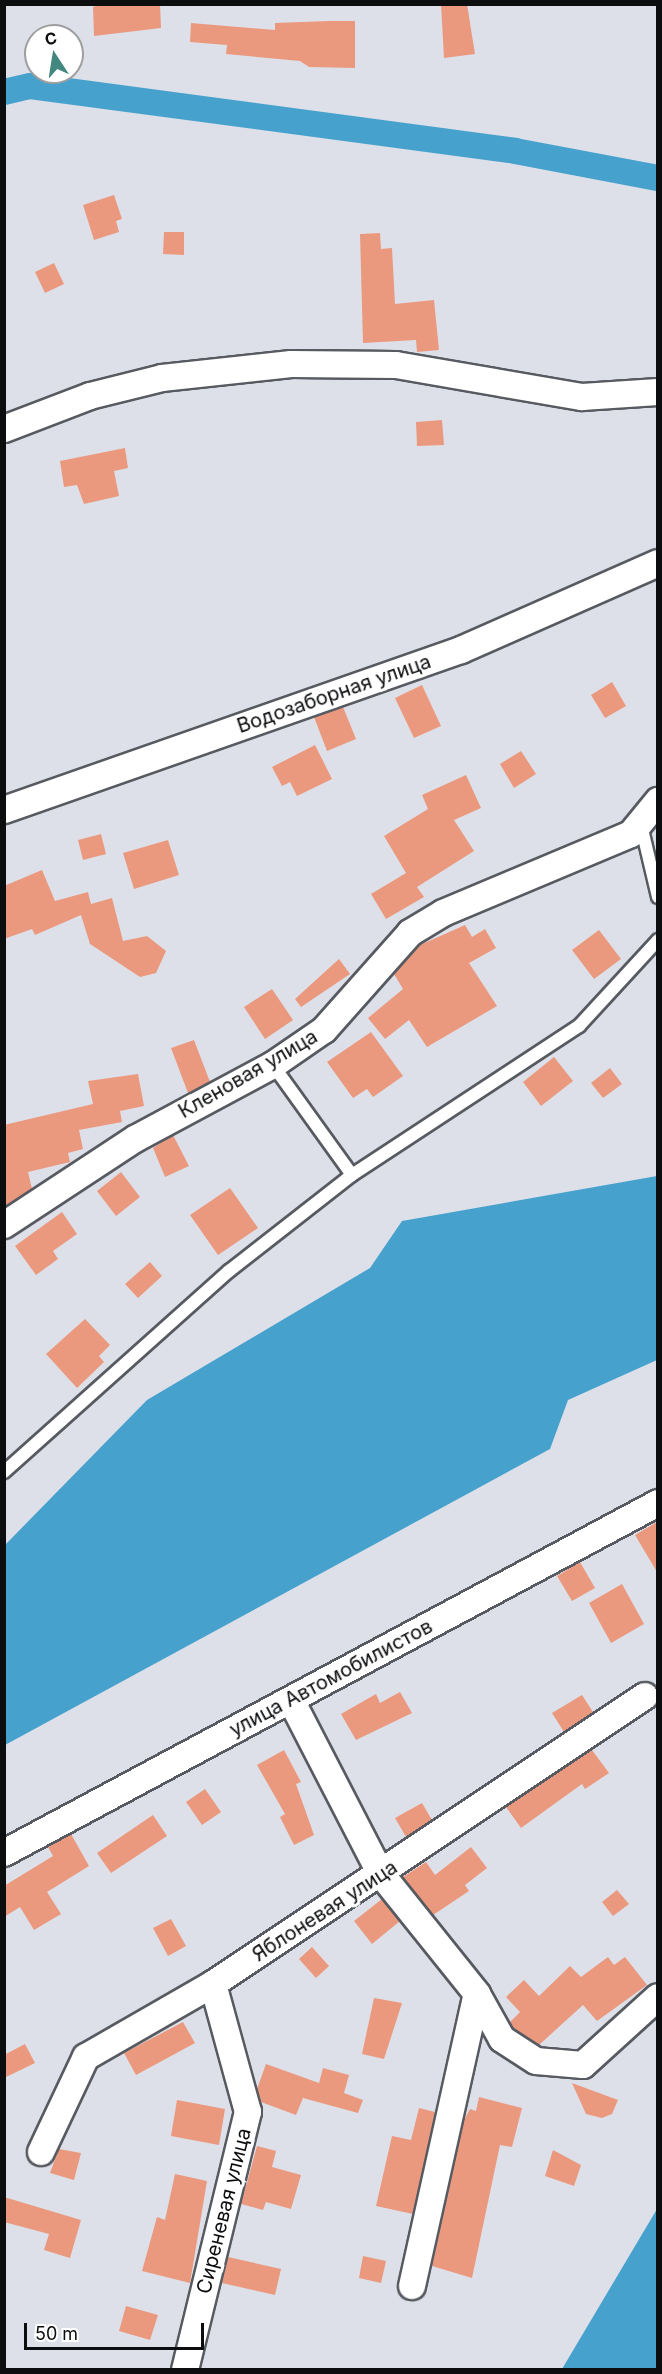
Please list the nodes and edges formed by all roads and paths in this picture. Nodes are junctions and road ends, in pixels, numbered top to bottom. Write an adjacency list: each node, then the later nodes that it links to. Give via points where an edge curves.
1 (657, 393): 2 (street, via 582,397 396,365 291,364 162,378 90,396)
2 (4, 429)
3 (657, 563): 5 (street, Водозаборная улица, via 461,650)
4 (657, 801): 6 (street, Кленовая улица)
5 (4, 810)
6 (640, 823): 7 (lane); 9 (street, Кленовая улица, via 611,845 443,913 410,933 324,1030)
7 (657, 897)
8 (657, 940): 10 (lane, via 579,1026)
9 (273, 1065): 10 (lane); 11 (street, Кленовая улица, via 135,1138)
10 (352, 1174): 12 (lane, via 229,1271)
11 (4, 1225)
12 (4, 1472)
13 (657, 1503): 15 (street, улица Автомобилистов)
14 (645, 1696): 17 (street, Яблоневая улица)
15 (291, 1700): 16 (street, улица Автомобилистов); 17 (street)
16 (4, 1853)
17 (381, 1874): 18 (street, Яблоневая улица); 19 (street)
18 (213, 1984): 21 (street, Яблоневая улица, via 86,2057); 23 (street, Сиреневая улица, via 248,2112)
19 (477, 1994): 20 (street, via 502,2039 536,2061 583,2065); 22 (street)
20 (657, 1997)
21 (41, 2152)
22 (412, 2286)
23 (185, 2370)

